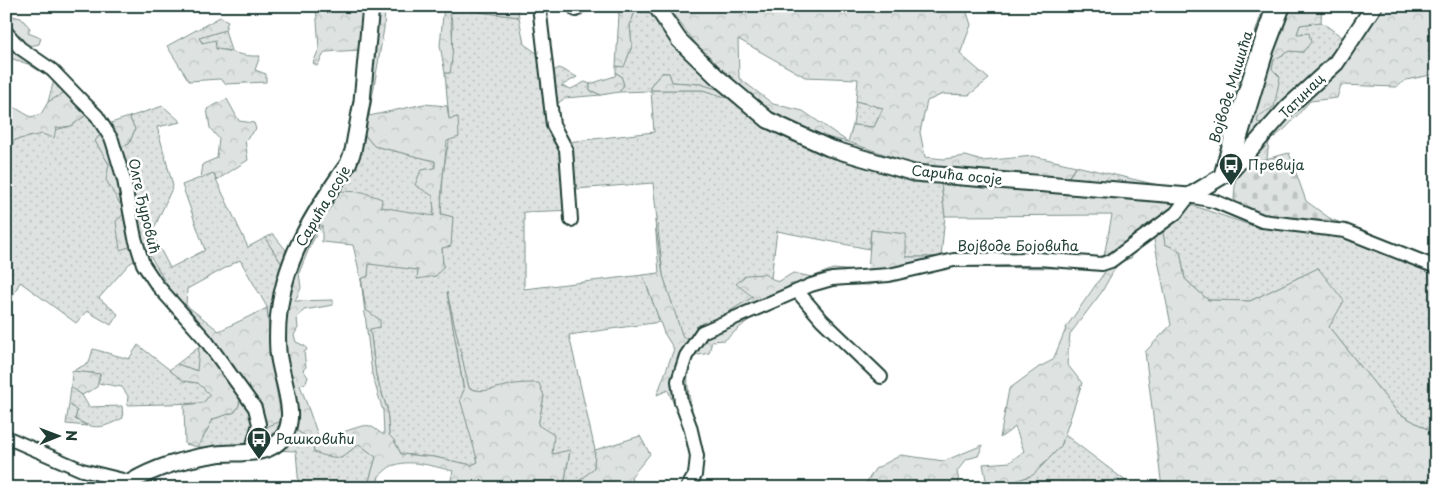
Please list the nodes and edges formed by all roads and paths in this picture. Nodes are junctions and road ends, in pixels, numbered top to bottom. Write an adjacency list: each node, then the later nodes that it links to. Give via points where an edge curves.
1 (371, 6): 15 (street, Сарића осоје, via 362,102 353,151 300,238 282,299 278,352 289,424 284,438 272,447)
2 (539, 6): 10 (street, via 553,125 566,150)
3 (656, 6): 9 (street, Сарића осоје, via 679,40 768,120 829,148 914,172)
4 (1273, 6): 8 (street, Војводе Мишића, via 1238,112)
5 (1284, 6): 8 (street, Војводе Мишића)
6 (1374, 6): 8 (street, Татинац, via 1336,62 1288,107)
7 (6, 32): 15 (street, Олге Ђуровић, via 20,48 52,70 76,94 112,140 143,264 205,339 254,408 259,424)
8 (1226, 174): 9 (street)
9 (1189, 196): 11 (street, via 1214,201 1262,221 1345,231); 12 (street, Војводе Бојовића, via 1176,213 1111,261 1102,264 1038,259 954,260 889,275 832,280)
10 (571, 220)
11 (1436, 266)
12 (797, 291): 13 (street); 17 (street, Војводе Бојовића, via 702,332 686,356 678,381 697,456 695,475)
13 (881, 377)
14 (6, 437): 16 (street, Сарића осоје, via 82,470)
15 (251, 452): 16 (street, Сарића осоје, via 216,455 156,469)
16 (130, 485)
17 (687, 488)

